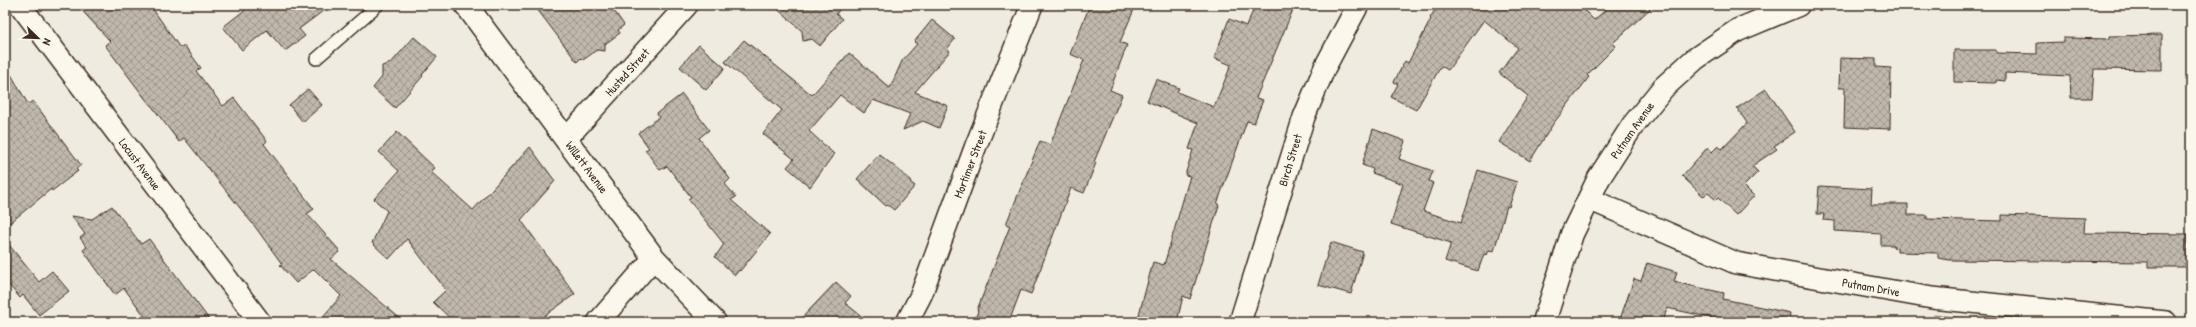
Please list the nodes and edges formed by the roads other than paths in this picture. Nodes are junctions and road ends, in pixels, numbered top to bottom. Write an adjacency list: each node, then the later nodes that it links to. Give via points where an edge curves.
1 (20, 5): 12 (street, Locust Avenue)
2 (378, 5): 8 (lane)
3 (466, 5): 9 (street, Willett Avenue)
4 (687, 5): 9 (street, Husted Street)
5 (1032, 5): 15 (street, Mortimer Street, via 975,148 921,295)
6 (1358, 5): 16 (street, Birch Street, via 1325,67 1304,117)
7 (1791, 7): 10 (street, Putnam Avenue, via 1738,30 1695,59 1663,88 1633,125 1598,178)
8 (316, 59)
9 (566, 139): 11 (street, Willett Avenue)
10 (1589, 199): 17 (street, Putnam Avenue, via 1572,234); 18 (street, Putnam Drive, via 1736,262 1932,298)
11 (654, 258): 13 (street); 14 (street, Willett Avenue)
12 (260, 322)
13 (598, 322)
14 (715, 322)
15 (908, 322)
16 (1240, 322)
17 (1544, 322)
18 (2166, 322)

